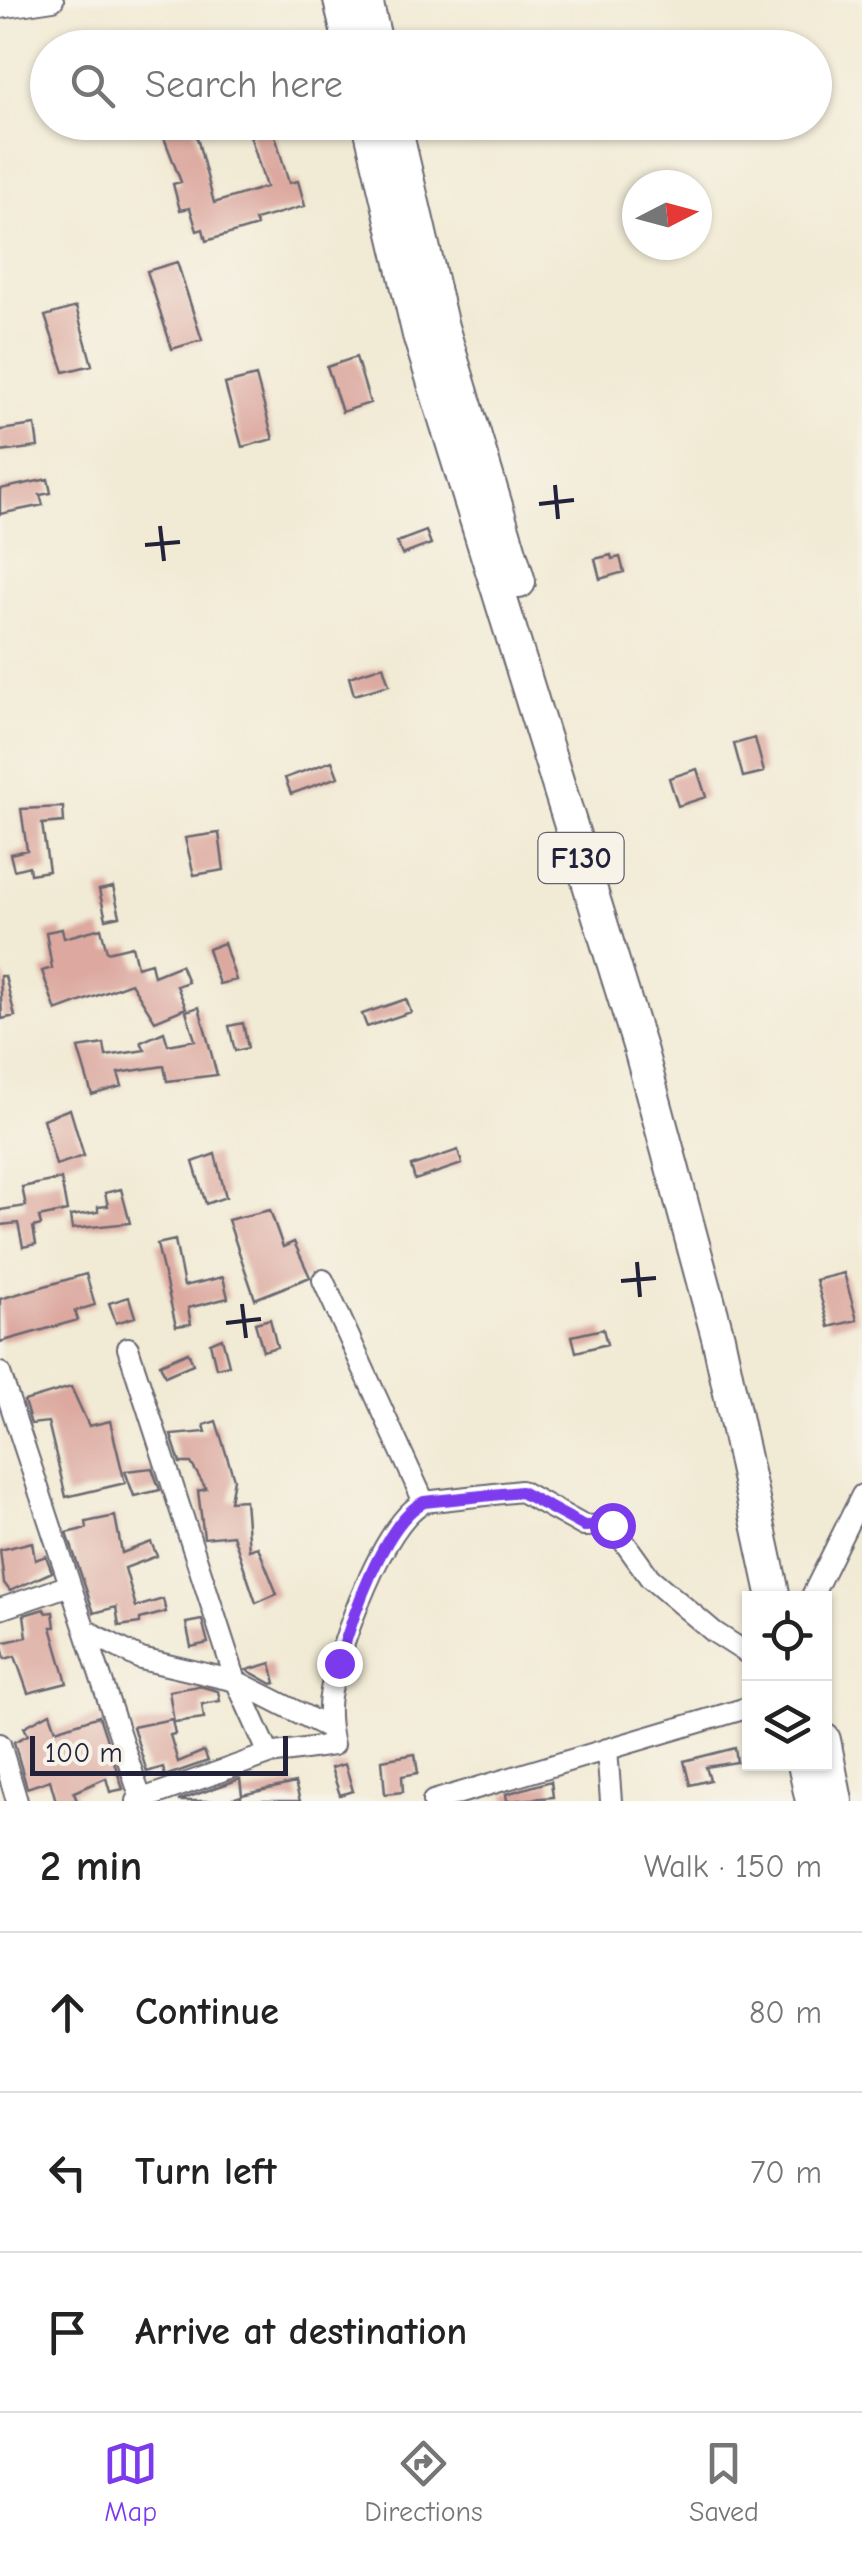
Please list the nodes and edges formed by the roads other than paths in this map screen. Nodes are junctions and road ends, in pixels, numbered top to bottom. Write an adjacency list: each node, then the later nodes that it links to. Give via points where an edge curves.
1 (52, 0): 4 (street)
2 (340, 0): 5 (main road)
3 (366, 0): 6 (main road)
4 (0, 8)
5 (348, 30)
6 (373, 30)
7 (373, 140): 15 (main road, F130, via 419,336 646,1071 718,1338)
8 (398, 140): 16 (main road, F130, via 442,327 722,1277)
9 (323, 1280): 13 (street)
10 (128, 1348): 21 (street)
11 (0, 1373): 14 (street)
12 (862, 1495): 17 (street)
13 (424, 1502): 20 (street, via 521,1492 584,1526 612,1525 650,1578); 23 (street, via 389,1539 366,1592 330,1692)
14 (70, 1585): 18 (street); 19 (street)
15 (772, 1591)
16 (794, 1591)
17 (815, 1591)
18 (0, 1609)
19 (88, 1631): 21 (street, via 141,1659); 30 (street)
20 (742, 1649)
21 (236, 1681): 23 (street); 26 (street)
22 (742, 1710): 25 (street)
23 (329, 1728): 26 (street, via 333,1745)
24 (0, 1744): 31 (street)
25 (607, 1749): 29 (street); 33 (street)
26 (269, 1754): 30 (street)
27 (806, 1771): 34 (main road)
28 (830, 1771): 35 (main road)
29 (490, 1792): 32 (street)
30 (139, 1800)
31 (17, 1801)
32 (433, 1801)
33 (611, 1801)
34 (812, 1801)
35 (836, 1801)

